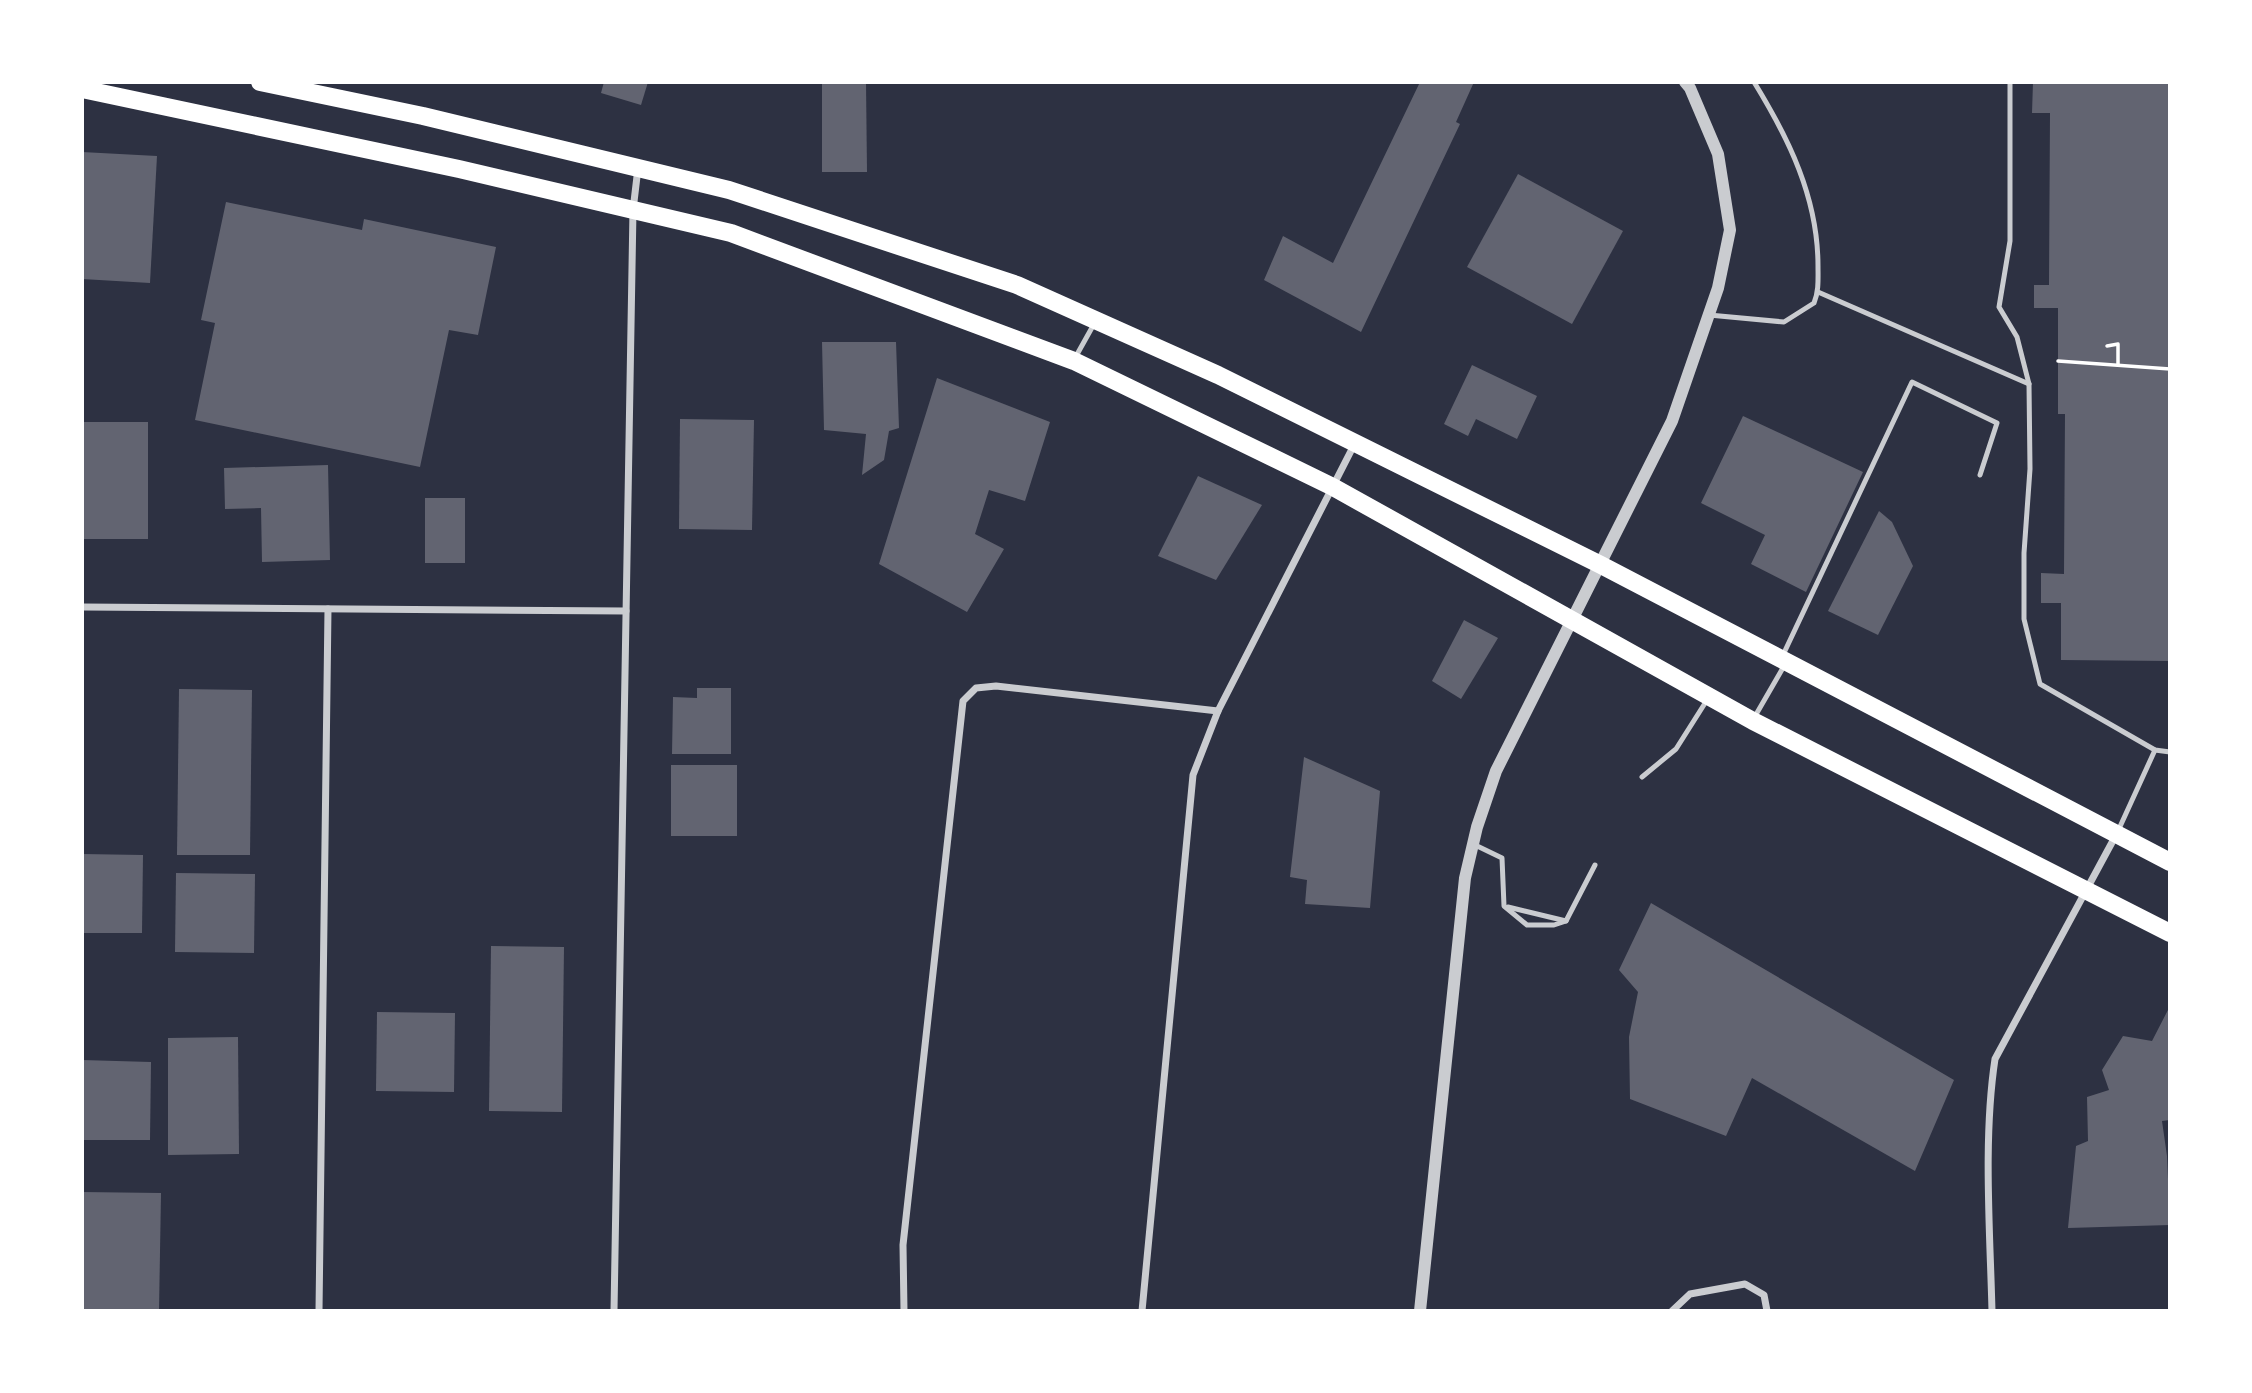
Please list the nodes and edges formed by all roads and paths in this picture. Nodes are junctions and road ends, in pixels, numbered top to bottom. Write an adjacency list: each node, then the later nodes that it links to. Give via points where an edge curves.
1 (260, 82): 6 (main road)
2 (1685, 82): 9 (street, via 1718,154 1730,230)
3 (1754, 82): 8 (lane, via 1801,171 1818,244)
4 (2010, 82): 16 (lane, via 2010,241 1999,307 2017,337)
5 (82, 89): 7 (main road)
6 (638, 168): 7 (street); 10 (main road, via 729,190 1017,285)
7 (633, 210): 12 (main road, via 731,233); 23 (street)
8 (1818, 292): 9 (lane, via 1814,303 1784,322); 16 (lane)
9 (1709, 316): 20 (street, via 1672,421)
10 (1096, 320): 12 (lane); 17 (main road)
11 (2107, 346): 14 (path, via 2118,344)
12 (1074, 361): 19 (main road)
13 (2058, 361): 14 (path)
14 (2118, 365): 15 (path)
15 (2170, 369)
16 (2029, 384): 29 (lane, via 2024,619 2040,684)
17 (1355, 443): 19 (street); 20 (main road)
18 (1980, 475): 25 (lane, via 1997,423 1912,382)
19 (1333, 487): 24 (main road); 27 (street)
20 (1601, 565): 24 (street); 25 (main road)
21 (82, 607): 22 (street)
22 (328, 609): 23 (street); 40 (street)
23 (626, 611): 41 (street)
24 (1572, 621): 26 (main road); 33 (street, via 1496,772)
25 (1784, 660): 28 (lane); 32 (main road)
26 (1709, 697): 28 (main road); 31 (lane, via 1676,749)
27 (1218, 710): 42 (street, via 996,687 976,688 963,701 903,1245); 43 (street, via 1193,775)
28 (1753, 721): 36 (main road)
29 (2155, 750): 30 (lane); 32 (lane)
30 (2170, 752)
31 (1642, 777)
32 (2116, 834): 34 (main road); 36 (street)
33 (1473, 844): 37 (lane, via 1502,858); 44 (street, via 1465,877)
34 (2170, 862)
35 (1595, 865): 38 (lane)
36 (2086, 890): 39 (main road); 47 (street, via 1995,1059 1989,1177)
37 (1504, 906): 38 (lane); 38 (lane, via 1527,925)
38 (1566, 921)
39 (2170, 933)
40 (319, 1311)
41 (614, 1311)
42 (904, 1311)
43 (1142, 1311)
44 (1420, 1311)
45 (1672, 1311): 46 (street, via 1690,1293 1745,1284 1764,1295)
46 (1767, 1311)
47 (1992, 1311)

